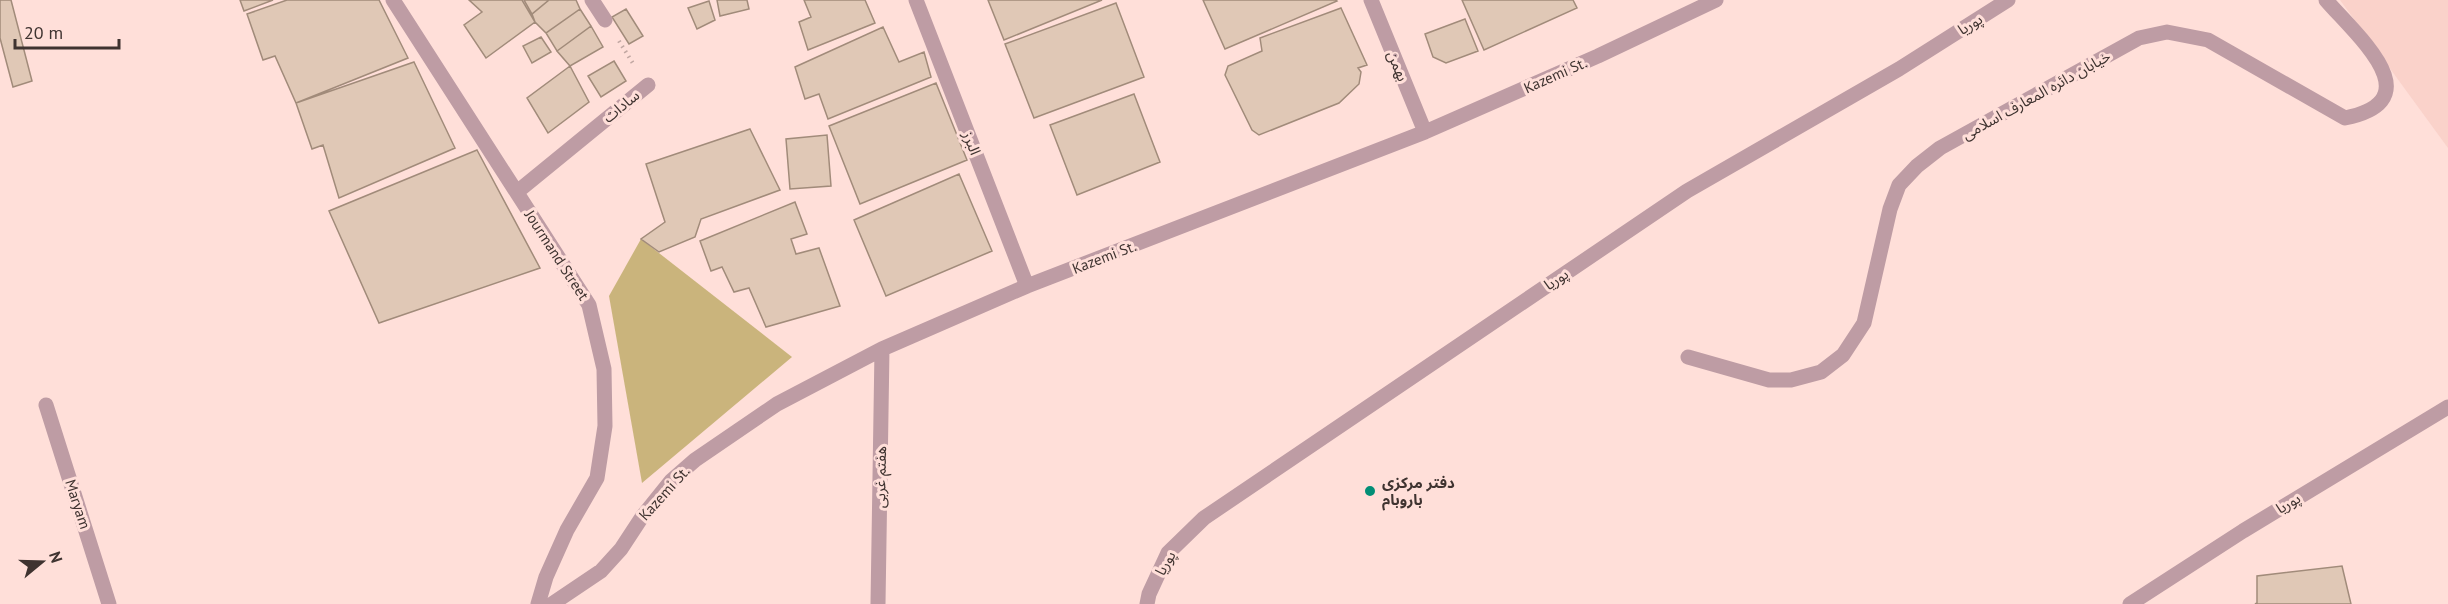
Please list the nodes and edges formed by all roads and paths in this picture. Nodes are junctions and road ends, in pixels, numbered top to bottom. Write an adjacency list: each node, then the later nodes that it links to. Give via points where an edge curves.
1 (393, 0): 11 (street, Jourmand Street)
2 (592, 0): 8 (street)
3 (916, 0): 12 (street, البرز)
4 (1371, 0): 10 (street, بهمن)
5 (1716, 0): 10 (street, Kazemi St.)
6 (2008, 0): 21 (street, پوریا, via 1899,69 1687,191 1204,518 1168,553)
7 (2326, 0): 14 (street, خیابان دائره المعارف اسلامی, via 2381,65 2387,80 2387,92 2378,104 2362,114 2345,118 2208,40 2167,32 2139,38 1940,148 1917,166 1899,185 1890,208 1864,323 1843,355 1821,372 1769,381)
8 (605, 20): 9 (path, سادات)
9 (648, 85): 11 (street, سادات)
10 (1425, 132): 12 (street, Kazemi St.)
11 (517, 192): 18 (street, Jourmand Street, via 589,305 604,369 606,426 597,478 567,530)
12 (1027, 286): 13 (street, Kazemi St.)
13 (882, 350): 19 (street, Kazemi St., via 777,404 694,460 671,481 601,571); 20 (street, هفتم غربی)
14 (1688, 357)
15 (46, 405): 17 (street, Maryam)
16 (2448, 406): 22 (street, پوریا)
17 (109, 604)
18 (538, 604)
19 (552, 604)
20 (878, 604)
21 (1147, 604)
22 (2130, 604)

